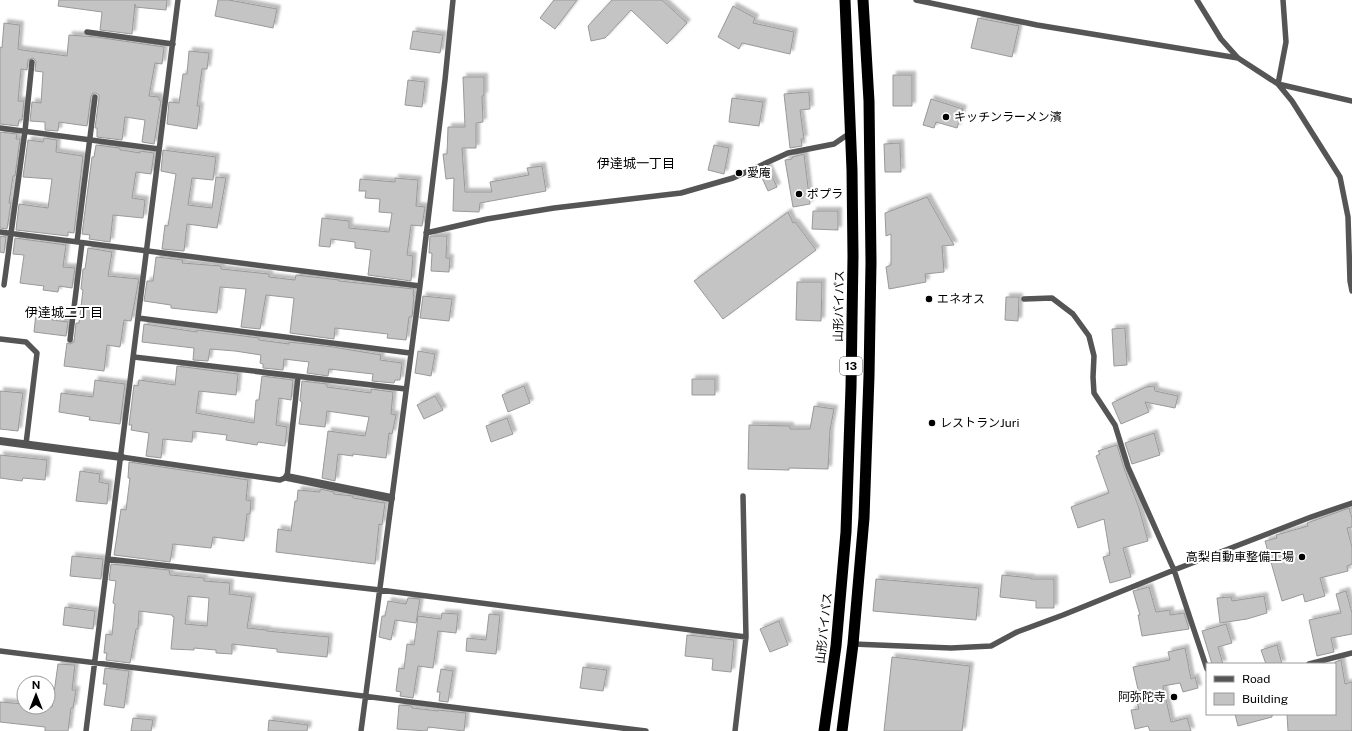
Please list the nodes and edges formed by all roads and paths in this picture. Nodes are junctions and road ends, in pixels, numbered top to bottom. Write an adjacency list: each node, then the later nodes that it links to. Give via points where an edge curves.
1 (178, 0): 9 (lane)
2 (453, 0): 22 (lane)
3 (844, 0): 17 (highway, 山形バイパス / 13)
4 (863, 0): 47 (highway, 13, via 869,116 870,376 864,518)
5 (916, 0): 10 (lane, via 1037,25)
6 (1197, 0): 10 (lane, via 1222,39)
7 (1283, 0): 12 (lane, via 1286,42)
8 (87, 32): 9 (lane)
9 (173, 44): 19 (lane)
10 (1238, 58): 12 (lane)
11 (32, 62): 16 (lane)
12 (1278, 84): 14 (lane); 27 (lane, via 1292,101 1340,177 1348,217)
13 (96, 97): 18 (lane)
14 (1352, 101)
15 (0, 128): 16 (lane)
16 (24, 132): 18 (lane); 21 (lane)
17 (850, 134): 22 (lane, via 834,144 788,153 733,178 681,193 554,208); 58 (highway, 山形バイパス / 13, via 853,256 846,532 836,646)
18 (91, 140): 19 (lane); 23 (lane)
19 (159, 149): 24 (lane)
20 (0, 232): 21 (lane)
21 (11, 233): 23 (lane); 25 (lane)
22 (426, 233): 26 (lane)
23 (80, 242): 24 (lane); 31 (lane)
24 (147, 251): 26 (lane); 29 (lane)
25 (4, 285)
26 (420, 286): 32 (lane)
27 (1352, 291)
28 (1024, 299): 44 (lane, via 1052,298 1073,314 1089,336 1094,356 1094,393 1115,425 1128,467)
29 (138, 318): 32 (lane); 33 (lane)
30 (0, 339): 37 (lane, via 26,342 37,353)
31 (70, 340)
32 (410, 353): 35 (lane)
33 (134, 357): 34 (lane); 38 (lane)
34 (298, 377): 35 (lane); 39 (lane)
35 (406, 390): 41 (lane)
36 (0, 441): 37 (street)
37 (26, 444): 38 (street)
38 (121, 457): 39 (lane, via 280,480); 43 (lane)
39 (287, 478): 41 (street)
40 (743, 496): 46 (lane)
41 (391, 498): 45 (lane)
42 (1352, 503): 44 (lane)
43 (108, 559): 45 (lane); 50 (lane)
44 (1174, 570): 47 (lane, via 1017,632 991,646 951,648); 52 (lane)
45 (380, 590): 46 (lane); 53 (lane)
46 (746, 637): 57 (lane)
47 (853, 644): 59 (highway, 13)
48 (0, 651): 50 (lane)
49 (1352, 653): 51 (lane)
50 (95, 663): 53 (lane); 54 (lane)
51 (1313, 663)
52 (1206, 666)
53 (366, 696): 55 (lane); 56 (lane)
54 (86, 731)
55 (361, 731)
56 (646, 731)
57 (735, 731)
58 (824, 731)
59 (842, 731)

